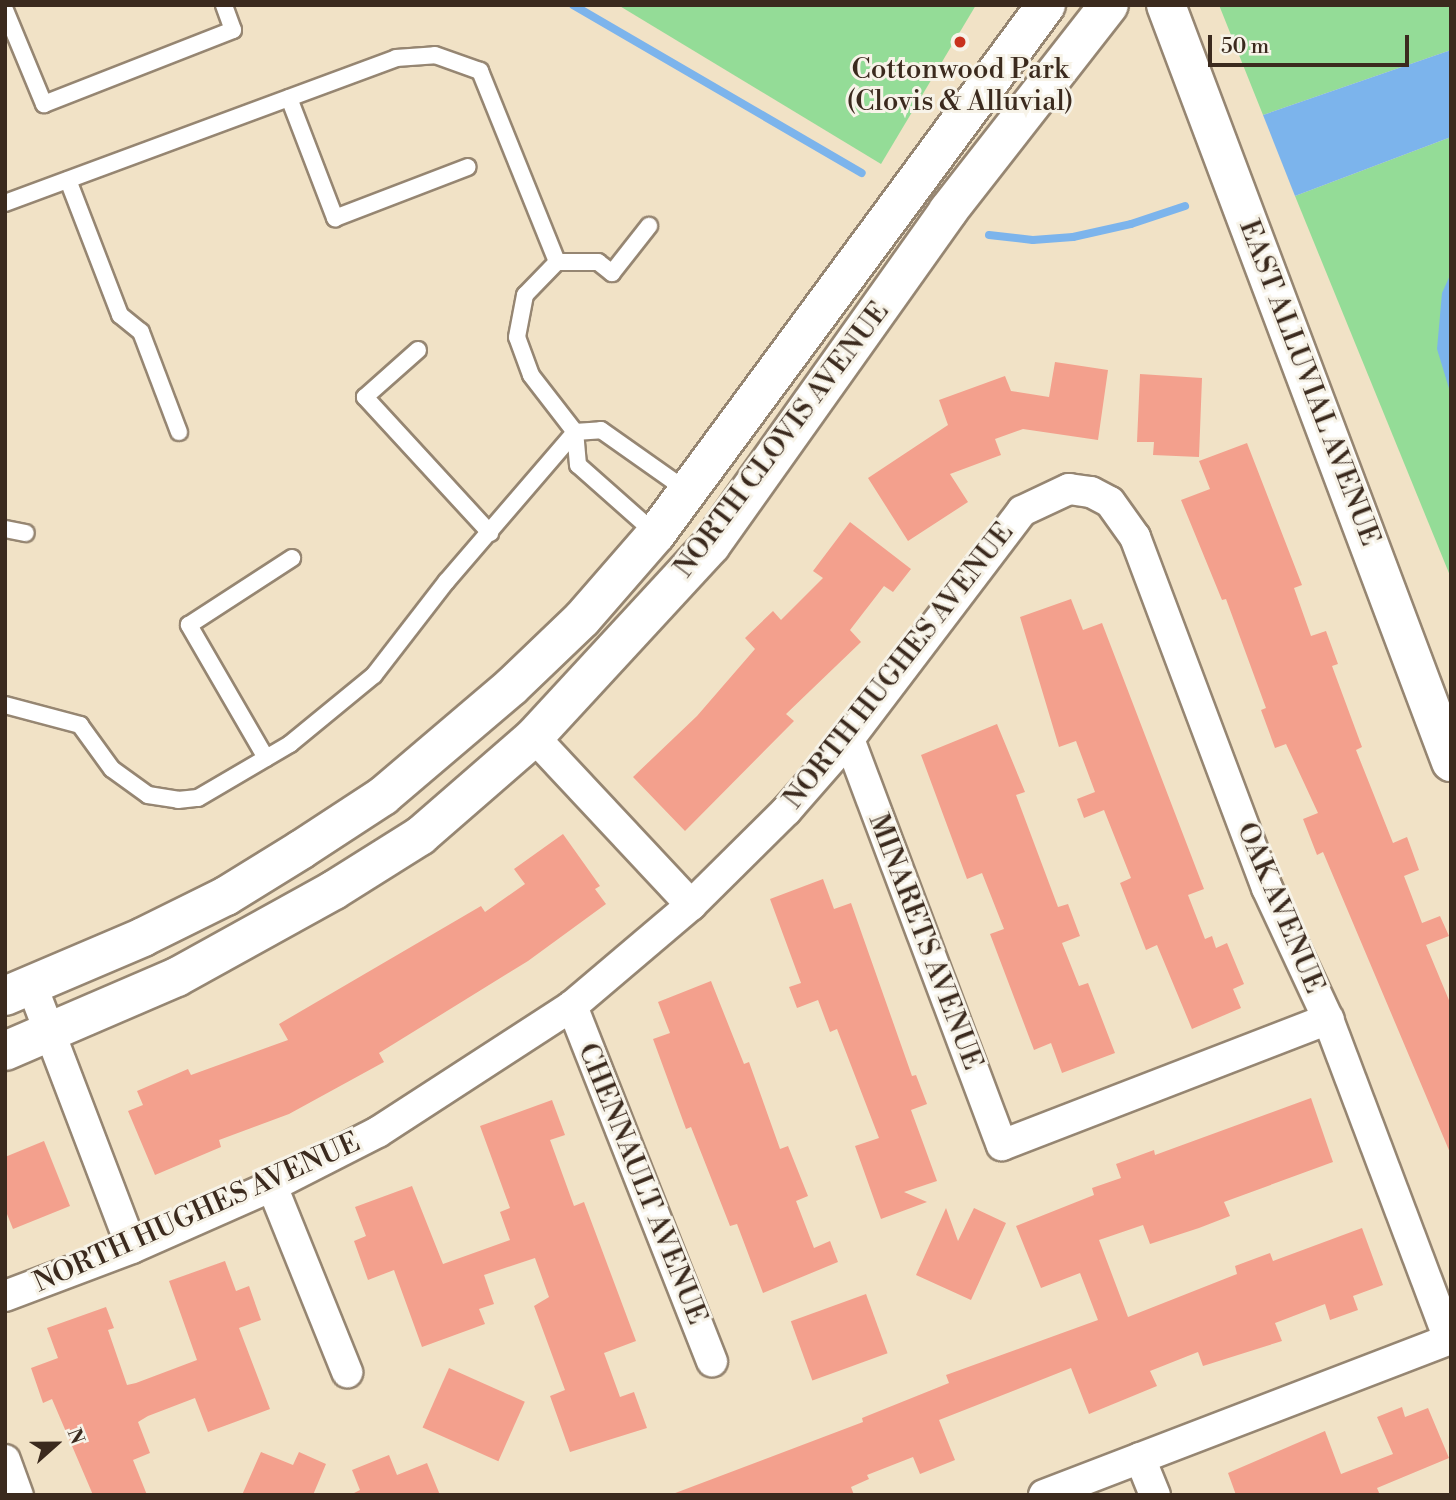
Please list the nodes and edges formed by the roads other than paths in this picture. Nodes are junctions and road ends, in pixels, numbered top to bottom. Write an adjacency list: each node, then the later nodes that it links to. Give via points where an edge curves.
1 (224, 5): 5 (lane, via 233,30 44,104)
2 (1046, 5): 15 (main road, NORTH CLOVIS AVENUE)
3 (1109, 5): 23 (main road, NORTH CLOVIS AVENUE, via 948,211 711,545)
4 (1166, 5): 26 (main road, EAST ALLUVIAL AVENUE)
5 (5, 10)
6 (289, 98): 7 (lane, via 335,218); 8 (lane); 11 (lane, via 396,58 435,55 480,71)
7 (468, 167)
8 (68, 180): 9 (lane); 13 (lane, via 120,316 141,332)
9 (5, 203)
10 (649, 226): 11 (lane, via 612,272 598,262)
11 (558, 262): 14 (lane, via 525,295 517,337 531,375)
12 (418, 350): 19 (lane, via 365,397)
13 (179, 432)
14 (575, 432): 15 (lane, via 601,430); 19 (lane); 20 (lane, via 579,465)
15 (689, 492): 20 (main road, NORTH CLOVIS AVENUE); 23 (main road, via 693,508 685,539 571,670)
16 (1091, 492): 24 (street, NORTH HUGHES AVENUE, via 1069,489 1022,510); 30 (street, OAK AVENUE, via 1110,502 1135,537 1267,887)
17 (5, 529): 18 (lane)
18 (26, 533)
19 (490, 533): 25 (lane, via 374,675 290,744)
20 (656, 534): 28 (main road, NORTH CLOVIS AVENUE, via 540,660 452,741 383,796 226,896)
21 (292, 558): 25 (lane, via 188,625)
22 (5, 705): 25 (lane, via 80,725 112,769 148,795 198,798)
23 (534, 737): 27 (street); 31 (main road, NORTH CLOVIS AVENUE, via 420,836 334,890 177,978)
24 (849, 740): 27 (street, NORTH HUGHES AVENUE, via 786,811); 30 (street, MINARETS AVENUE, via 1002,1145)
25 (266, 758)
26 (1451, 762)
27 (691, 905): 29 (street, NORTH HUGHES AVENUE)
28 (19, 991): 31 (street)
29 (572, 1006): 33 (street, NORTH HUGHES AVENUE, via 378,1132); 37 (street, CHENNAULT AVENUE)
30 (1328, 1019): 36 (street, OAK AVENUE)
31 (50, 1035): 32 (main road, NORTH CLOVIS AVENUE); 34 (street)
32 (5, 1051)
33 (272, 1186): 34 (street, NORTH HUGHES AVENUE); 38 (street)
34 (132, 1248): 35 (street, NORTH HUGHES AVENUE)
35 (5, 1296)
36 (1450, 1339): 39 (street)
37 (712, 1361)
38 (347, 1372)
39 (1140, 1458): 42 (street); 43 (street)
40 (5, 1460): 41 (street)
41 (18, 1495)
42 (1044, 1495)
43 (1154, 1495)

